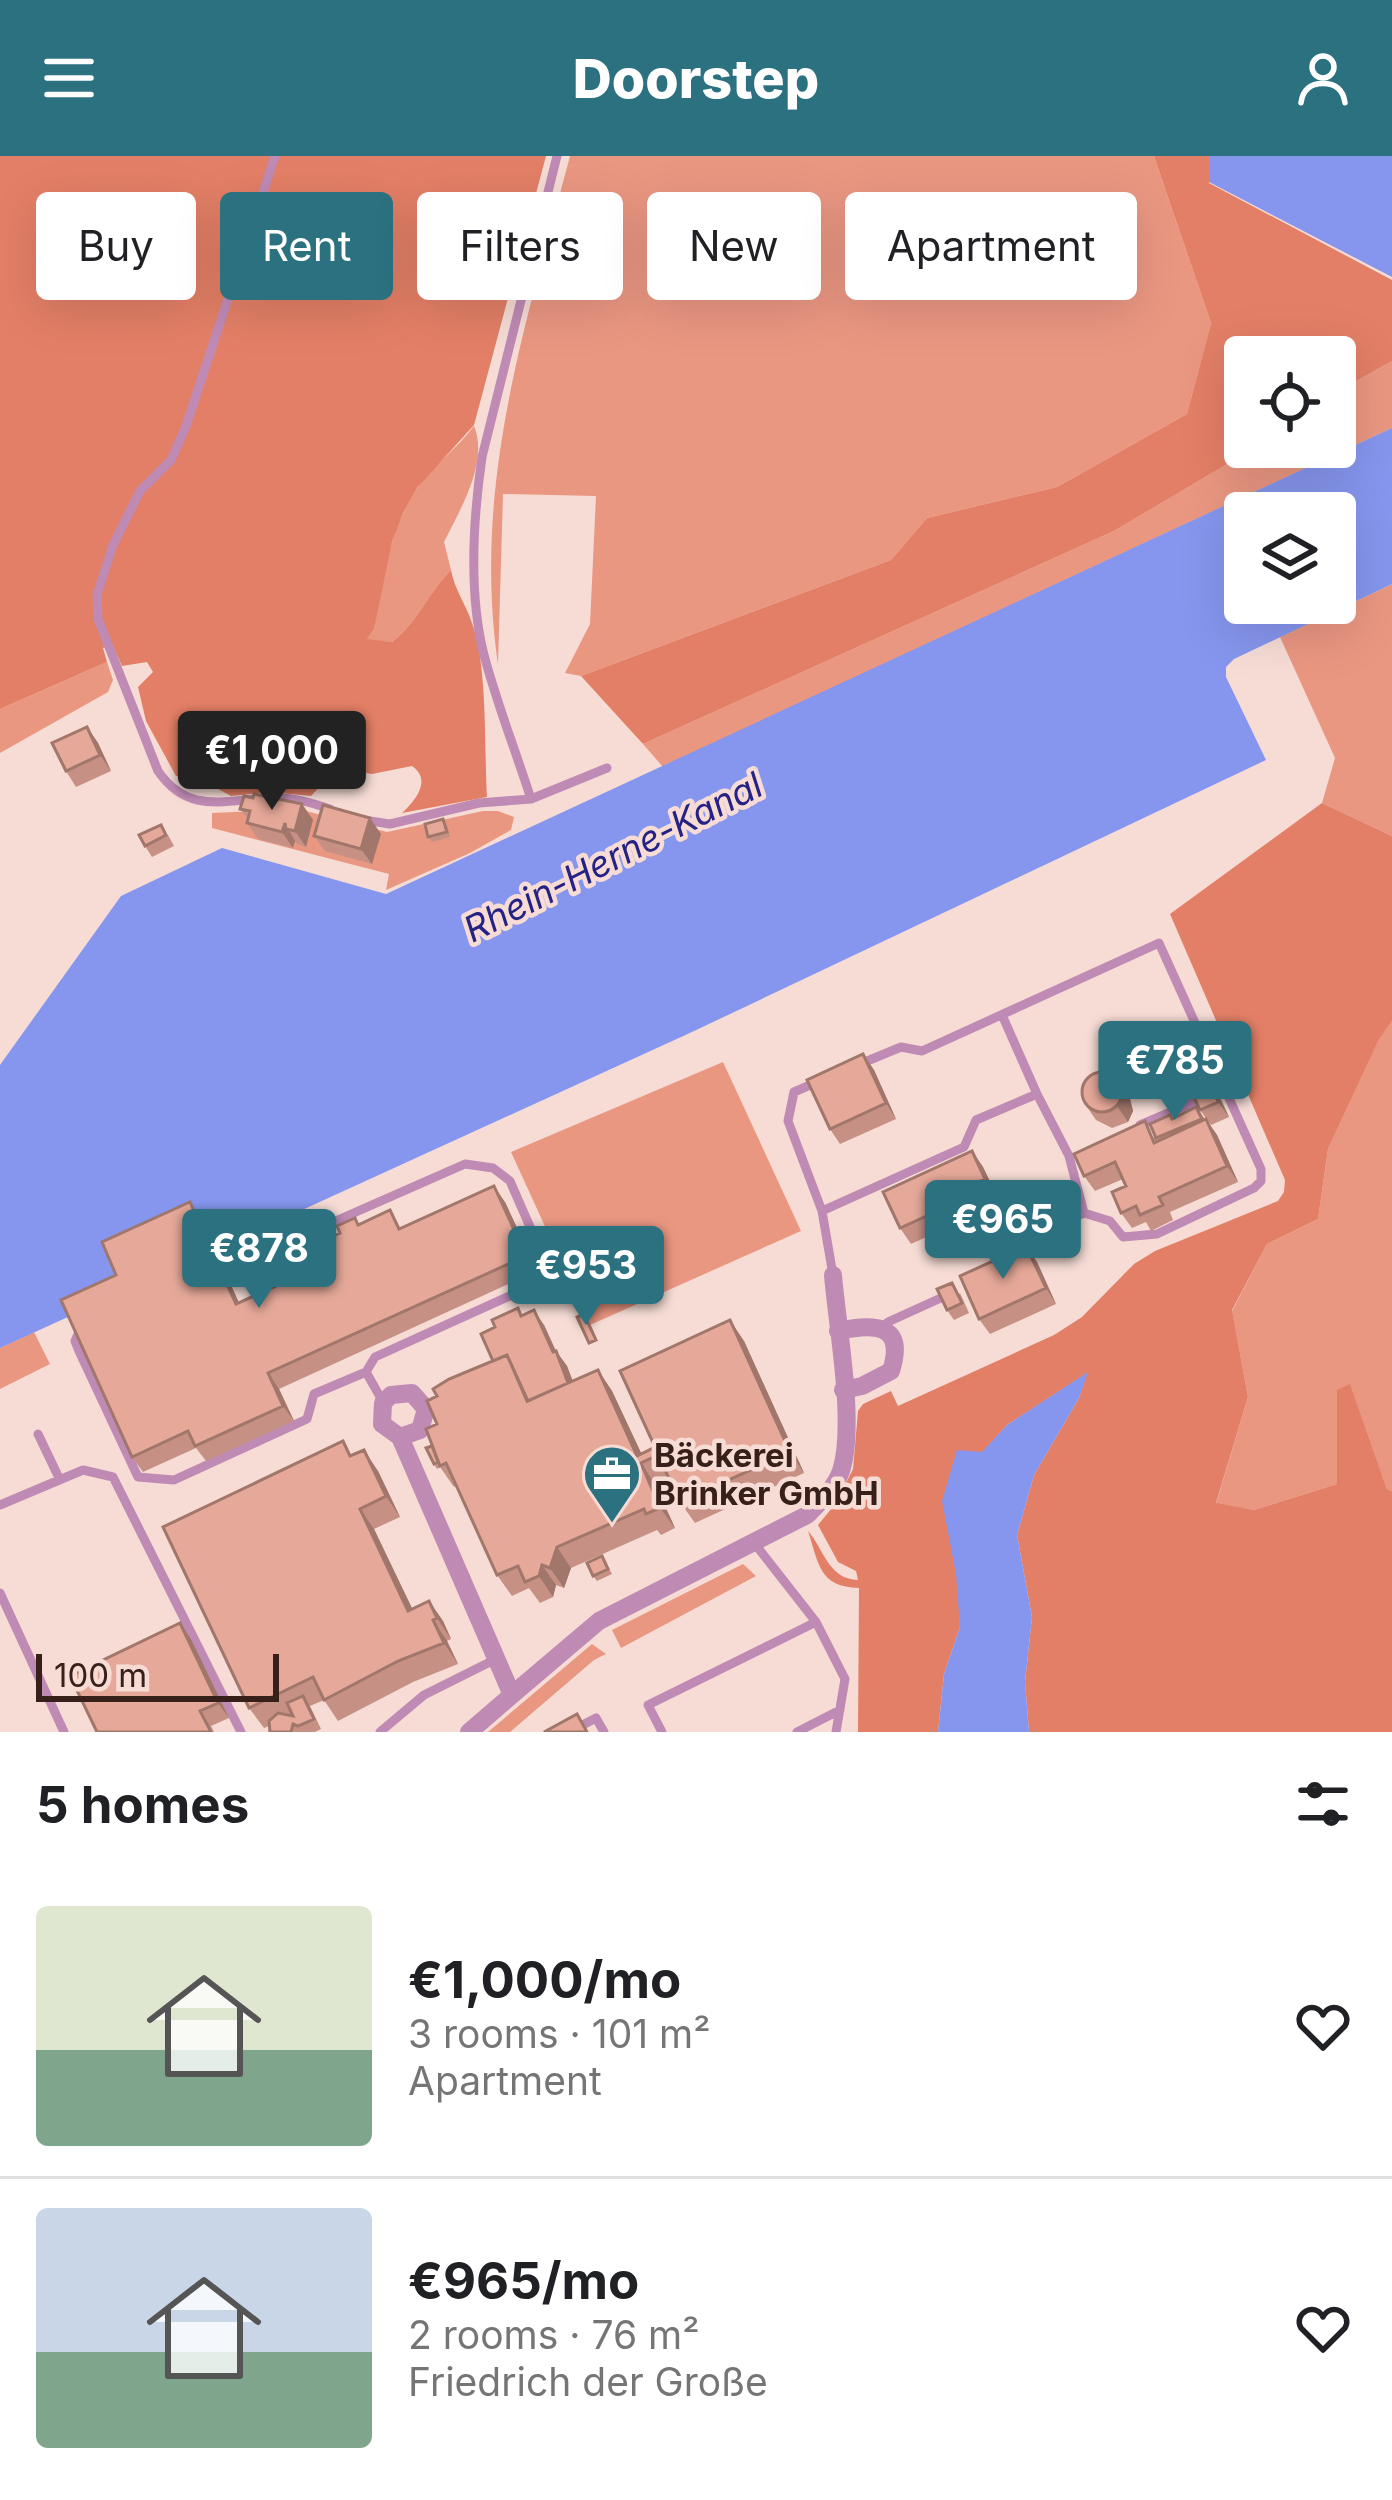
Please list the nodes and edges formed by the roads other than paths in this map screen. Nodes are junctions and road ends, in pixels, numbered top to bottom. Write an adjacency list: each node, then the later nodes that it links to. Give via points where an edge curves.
1 (275, 156): 5 (lane, via 186,426 112,545 98,619 170,788 208,803 289,798)
2 (557, 156): 4 (lane, via 476,502 483,652)
3 (607, 768): 4 (lane)
4 (531, 800): 6 (lane, via 390,824)
5 (335, 811)
6 (353, 817)
7 (1002, 1015): 8 (lane, via 922,1051 901,1047); 10 (lane, via 1159,944); 11 (lane)
8 (855, 1066)
9 (835, 1075): 15 (lane, via 794,1092 788,1121)
10 (1225, 1089): 12 (lane); 16 (lane, via 1261,1169 1254,1189 1135,1238)
11 (1037, 1094): 14 (lane); 15 (lane, via 976,1120 964,1148)
12 (1127, 1131)
13 (1088, 1148): 14 (lane)
14 (1069, 1156): 16 (lane)
15 (822, 1211): 19 (lane)
16 (1084, 1213): 17 (lane)
17 (1010, 1244)
18 (224, 1270): 24 (lane, via 465,1164 510,1180 548,1279 374,1357)
19 (833, 1275): 22 (street)
20 (944, 1297): 21 (lane)
21 (883, 1328): 22 (street); 25 (street, via 896,1341 891,1371)
22 (838, 1331): 25 (street)
23 (80, 1332): 24 (lane, via 75,1341 138,1477 174,1480 307,1419 314,1394)
24 (366, 1372): 26 (lane)
25 (843, 1390): 31 (street, via 846,1441 830,1491 807,1515)
26 (383, 1403): 28 (street, via 382,1424); 28 (street, via 401,1391 426,1409 420,1430)
27 (38, 1434): 29 (lane)
28 (400, 1437): 34 (street)
29 (60, 1480): 30 (lane); 38 (lane, via 83,1470 113,1477)
30 (0, 1505)
31 (755, 1544): 33 (lane); 35 (street, via 599,1621)
32 (0, 1593): 37 (lane)
33 (816, 1622): 36 (lane, via 844,1679); 43 (lane, via 648,1705)
34 (494, 1660): 35 (street); 39 (lane, via 424,1695)
35 (512, 1695): 40 (street)
36 (840, 1710): 44 (lane); 45 (lane)
37 (64, 1732)
38 (242, 1732)
39 (380, 1732)
40 (469, 1732)
41 (569, 1732): 42 (lane, via 596,1718)
42 (604, 1732)
43 (662, 1732)
44 (797, 1732)
45 (836, 1732)

